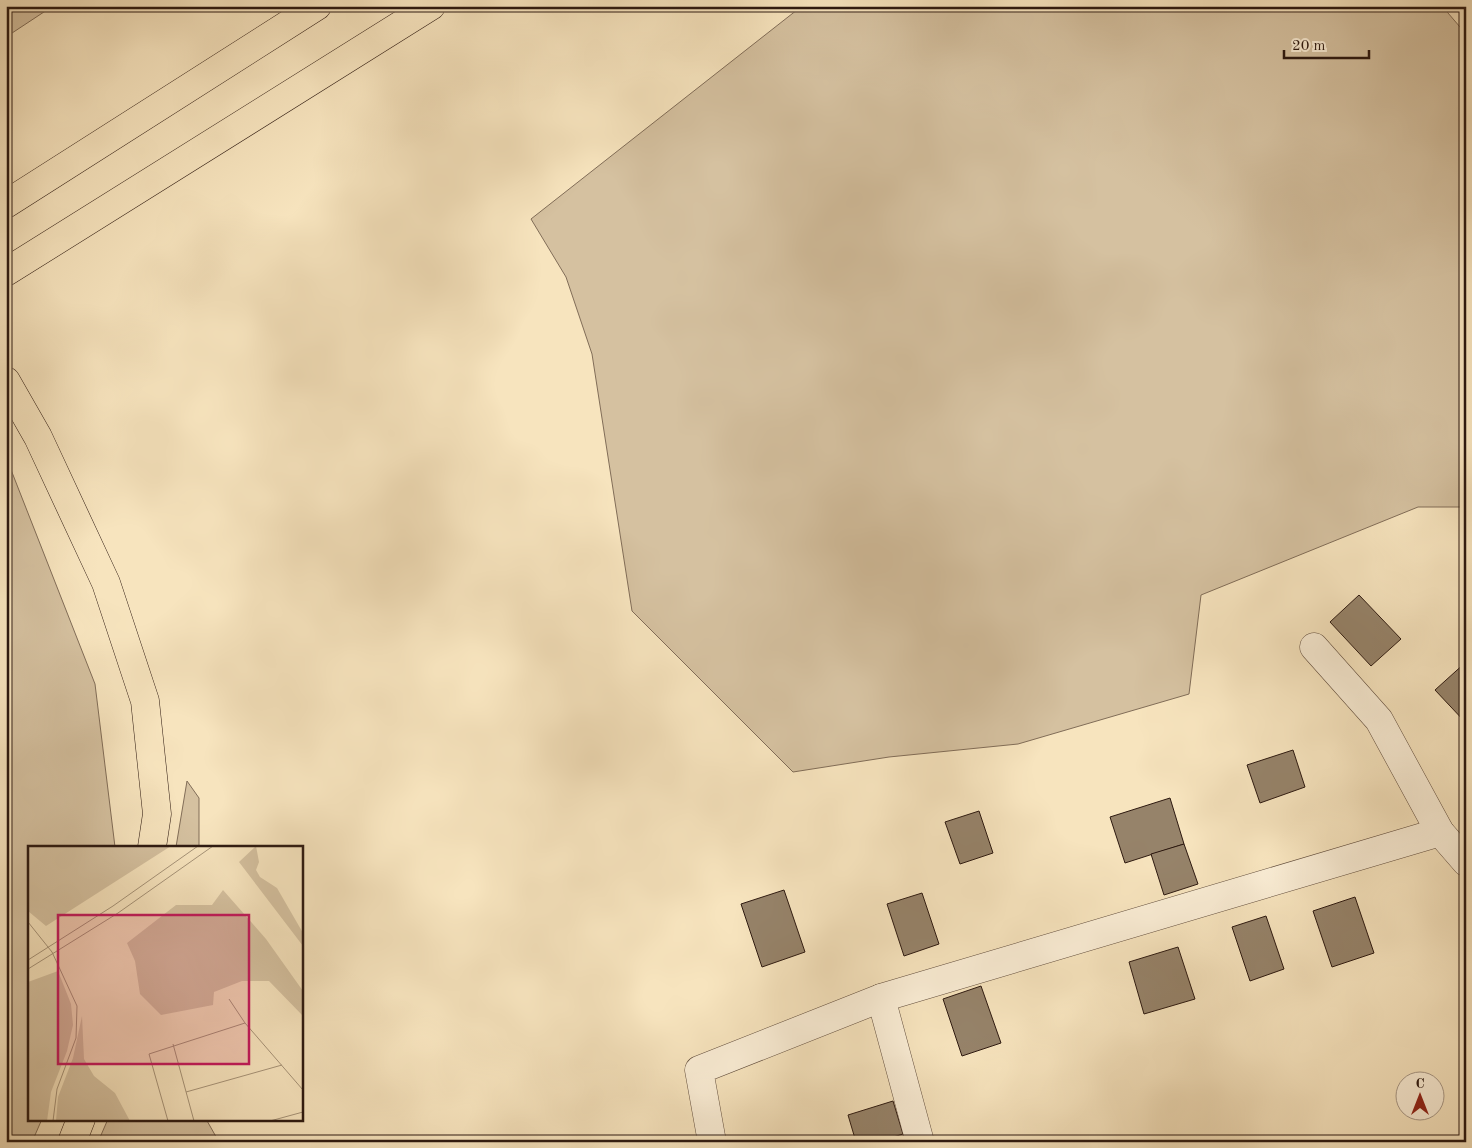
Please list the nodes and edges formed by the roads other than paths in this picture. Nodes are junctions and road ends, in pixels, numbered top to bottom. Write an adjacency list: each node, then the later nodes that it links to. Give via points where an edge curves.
1 (317, 6): 3 (main road)
2 (431, 6): 4 (main road)
3 (11, 201)
4 (6, 272)
5 (6, 381): 8 (main road, via 38,437 106,583 145,702 157,814)
6 (1314, 647): 7 (lane, via 1379,720)
7 (1440, 832): 9 (lane); 10 (lane)
8 (152, 846)
9 (1466, 862)
10 (881, 998): 13 (lane, via 699,1070); 14 (lane)
11 (81, 1120): 12 (main road)
12 (72, 1142)
13 (712, 1142)
14 (920, 1142)

